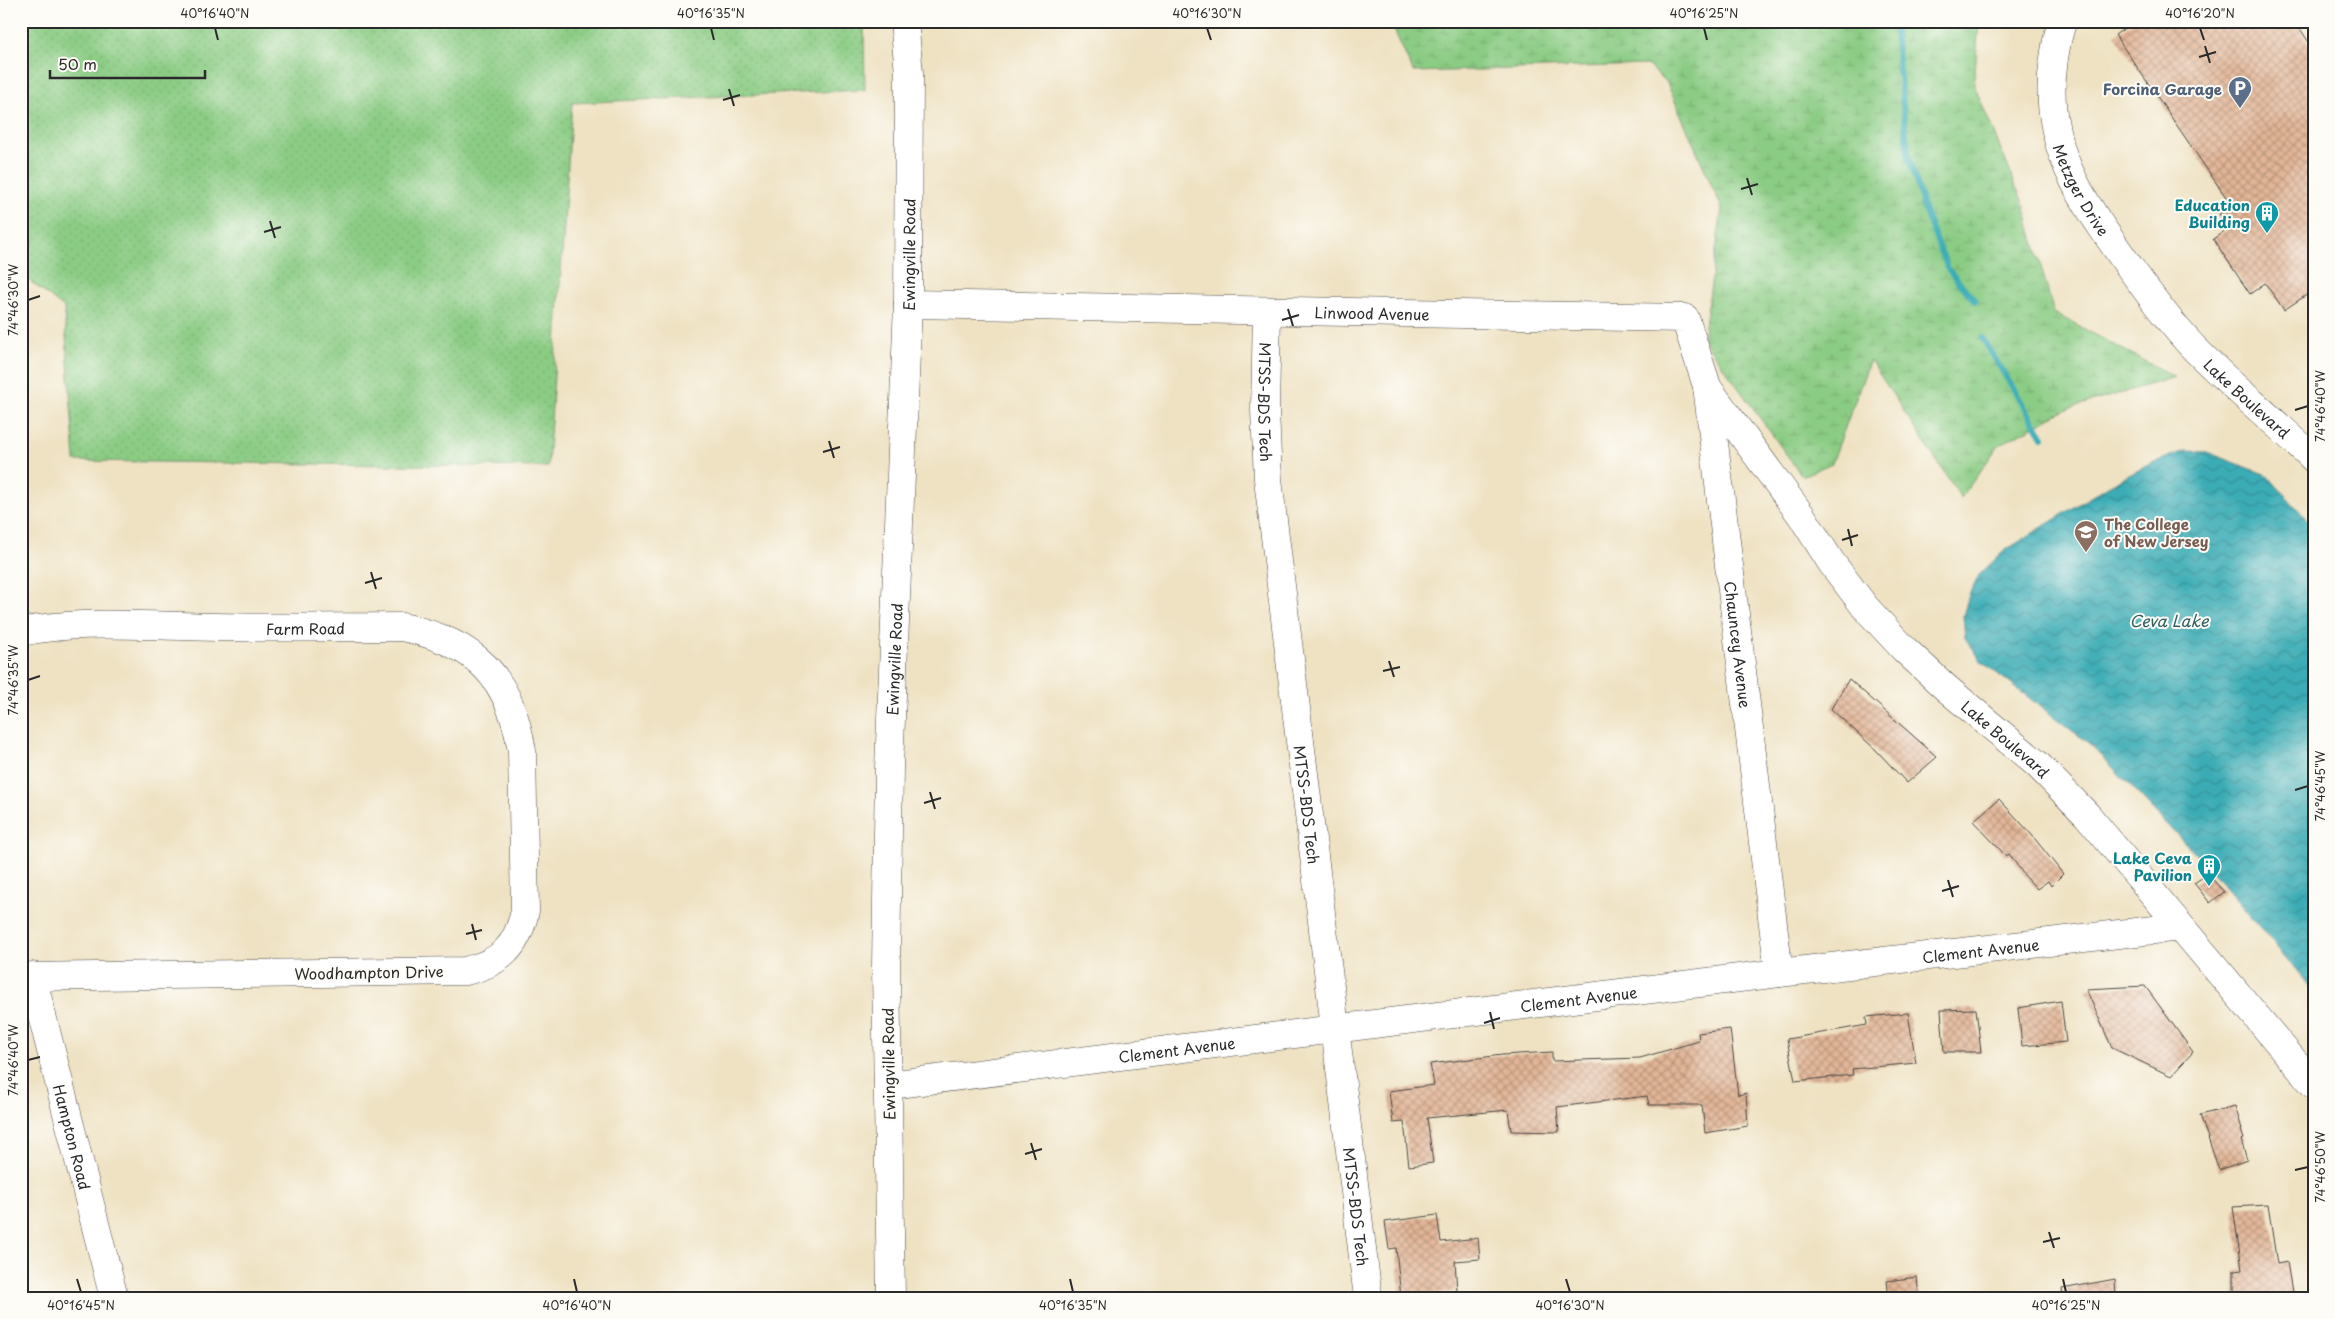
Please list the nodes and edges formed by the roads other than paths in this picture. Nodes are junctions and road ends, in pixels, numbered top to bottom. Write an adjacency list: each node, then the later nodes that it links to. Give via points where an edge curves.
1 (904, 21): 3 (street, Ewingville Road, via 909,73)
2 (2063, 21): 6 (street, Metzger Drive, via 2051,82 2056,138 2065,164 2094,216)
3 (908, 304): 4 (street, Linwood Avenue); 15 (street, Ewingville Road, via 889,768 886,968)
4 (1267, 311): 5 (street, Linwood Avenue); 14 (street, MTSS-BDS Tech, via 1265,410 1268,479)
5 (1685, 318): 7 (street, Chauncey Avenue)
6 (2182, 335): 8 (street, Lake Boulevard)
7 (1707, 386): 11 (street, Lake Boulevard, via 1865,607 1904,650 2037,764 2087,815); 12 (street, Chauncey Avenue)
8 (2314, 459)
9 (21, 632): 10 (street, Farm Road, via 126,623 402,627 431,633 475,657 494,677 509,700)
10 (522, 751): 13 (street, Woodhampton Drive, via 526,911 513,944 501,957 483,967 465,971)
11 (2180, 927): 12 (street, Clement Avenue); 16 (street, Lake Boulevard)
12 (1779, 973): 14 (street, Clement Avenue)
13 (27, 977): 17 (street, Hampton Road)
14 (1335, 1028): 15 (street, Clement Avenue); 19 (street, MTSS-BDS Tech)
15 (889, 1085): 18 (street, Ewingville Road)
16 (2314, 1085)
17 (114, 1298)
18 (891, 1298)
19 (1368, 1298)

